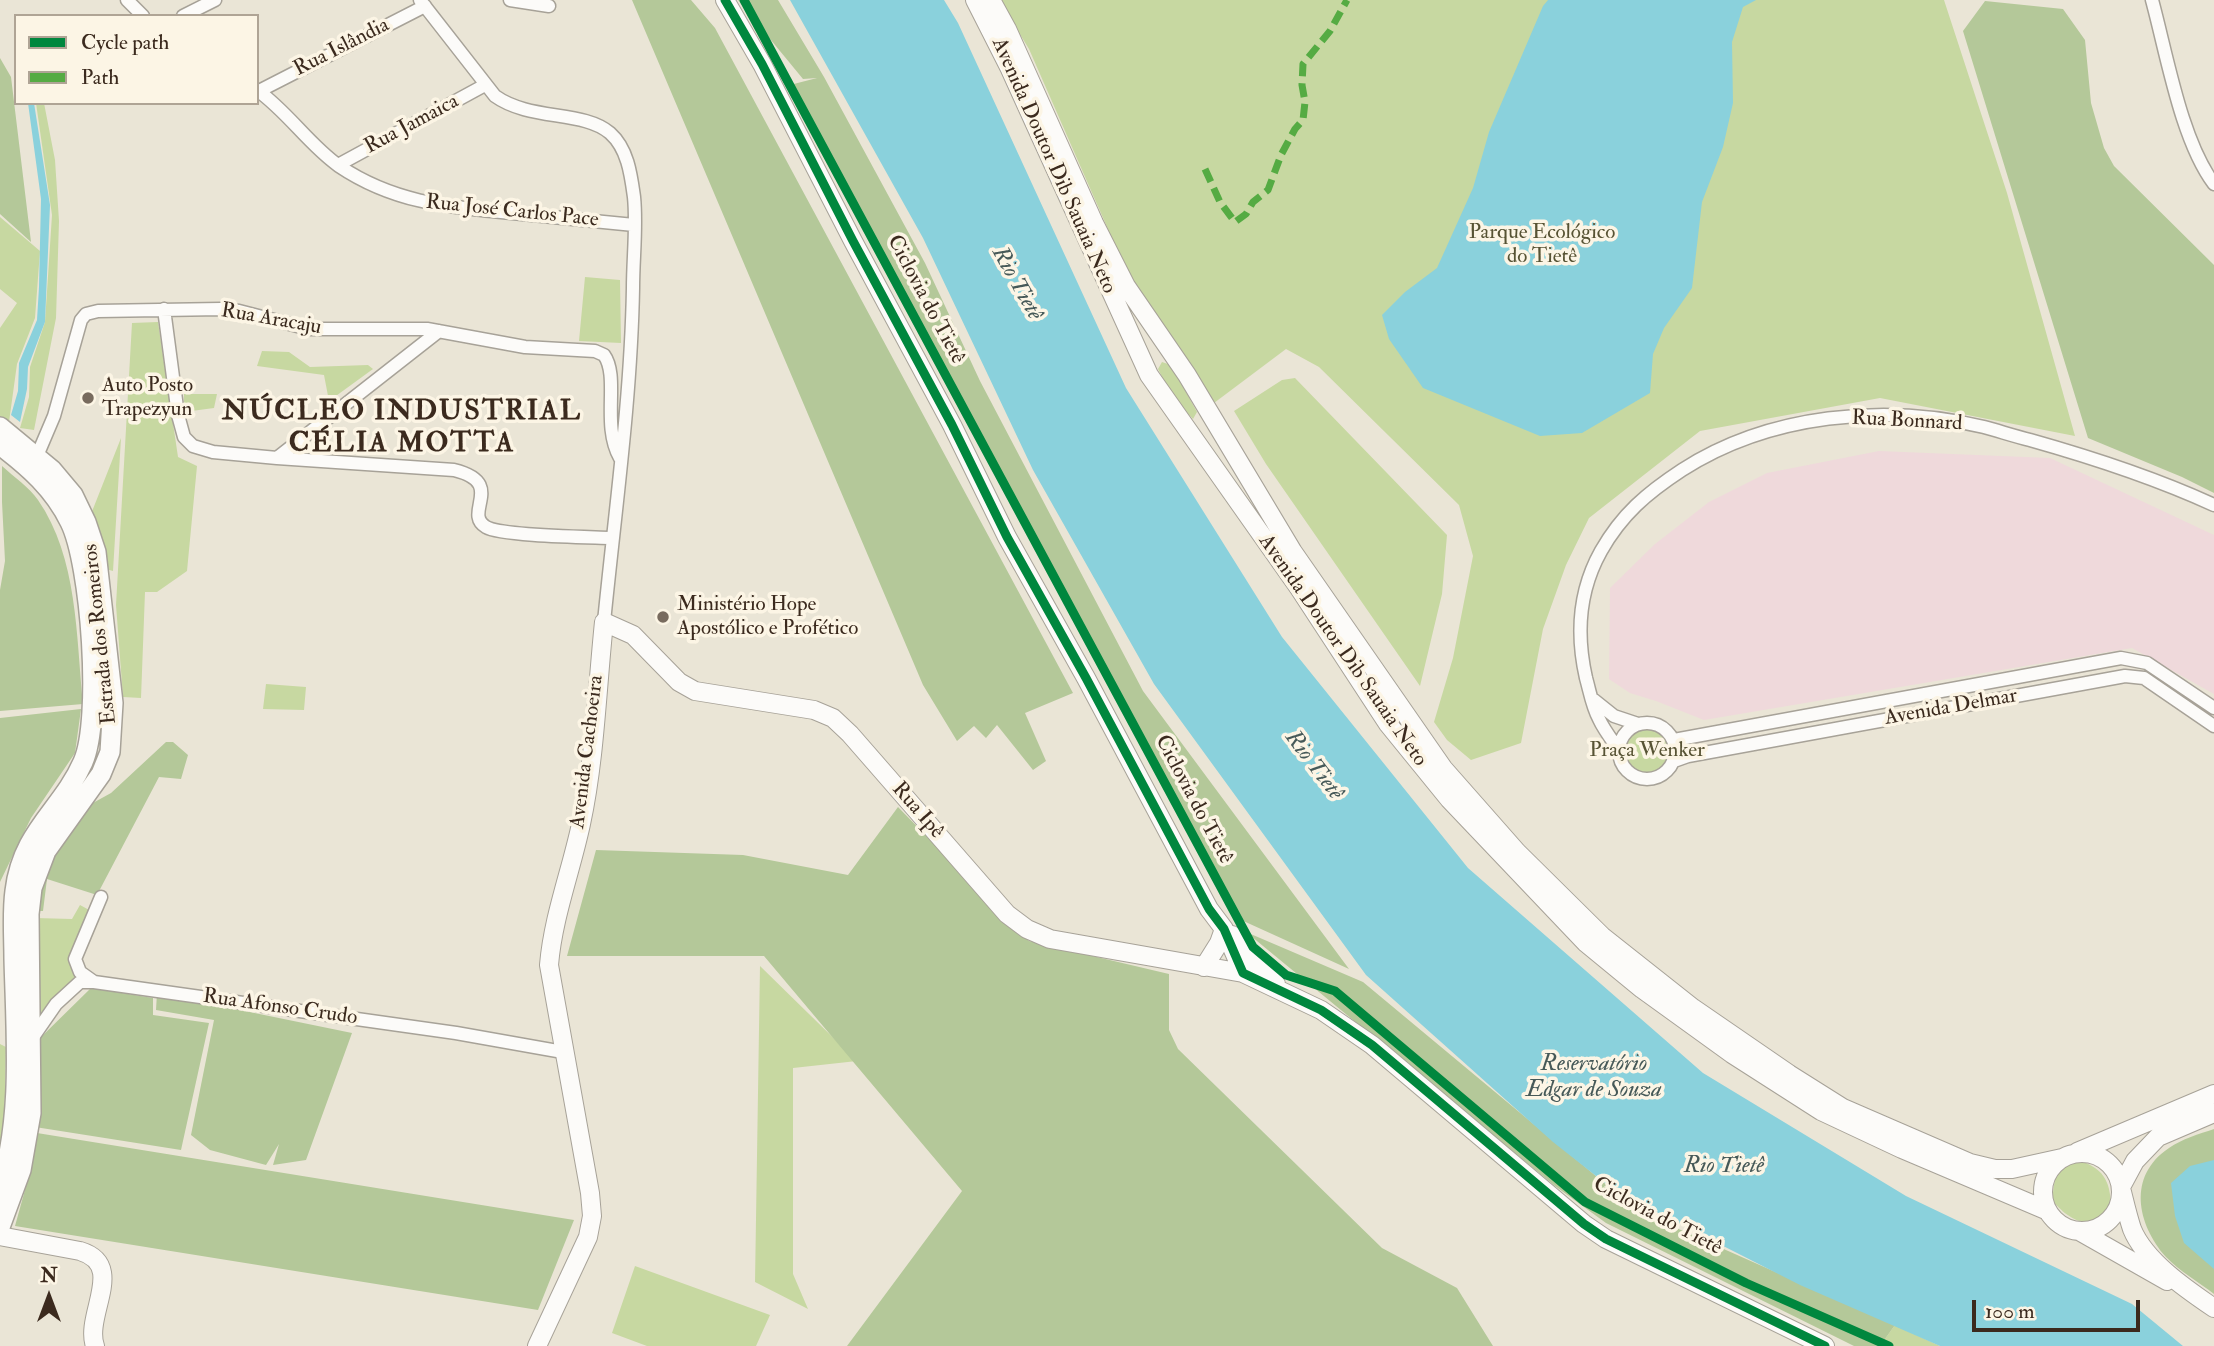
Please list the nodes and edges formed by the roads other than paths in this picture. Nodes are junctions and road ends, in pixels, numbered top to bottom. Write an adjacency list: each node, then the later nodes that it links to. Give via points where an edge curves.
1 (127, 0): 10 (street)
2 (215, 0): 11 (street)
3 (510, 0): 9 (street)
4 (725, 0): 42 (main road)
5 (975, 0): 21 (main road, Avenida Doutor Dib Sauaia Neto)
6 (991, 0): 20 (main road, Avenida Doutor Dib Sauaia Neto, via 1113,264)
7 (2152, 0): 16 (street, via 2188,132)
8 (422, 3): 12 (street, Avenida Cachoeira); 13 (street, Rua Islândia)
9 (549, 6)
10 (141, 14)
11 (187, 14)
12 (485, 85): 15 (street, Rua Jamaica); 17 (street, Avenida Cachoeira, via 508,105 579,120 610,134 627,162)
13 (259, 89)
14 (259, 91): 15 (street, Rua José Carlos Pace)
15 (338, 165): 17 (street, Rua José Carlos Pace, via 387,193 416,202)
16 (2214, 184)
17 (634, 225): 28 (street, Avenida Cachoeira, via 629,381)
18 (164, 309): 19 (street, Rua Aracaju, via 239,311 309,330); 26 (street, Rua Aracaju, via 86,314); 27 (street, via 184,437 206,451)
19 (439, 331): 27 (street); 28 (street, Rua Aracaju, via 494,343 582,348 604,355 610,367 611,433)
20 (1175, 358): 21 (main road, via 1158,362); 22 (main road, Avenida Doutor Dib Sauaia Neto)
21 (1149, 375): 24 (main road, Avenida Doutor Dib Sauaia Neto)
22 (1211, 419): 24 (main road, via 1201,432); 52 (main road, Avenida Doutor Dib Sauaia Neto, via 1293,552 1443,768 1517,852 1602,936 1693,1008 1843,1108 1970,1163 2012,1169)
23 (0, 427): 26 (main road, Estrada dos Romeiros)
24 (1186, 429): 55 (main road, Avenida Doutor Dib Sauaia Neto, via 1394,732 1485,838 1586,943 1732,1054 1821,1111)
25 (0, 445): 38 (main road, Estrada dos Romeiros, via 43,480 71,523 80,547 87,587 93,705)
26 (37, 456): 40 (main road, Estrada dos Romeiros, via 73,495 96,552 113,703 111,745)
27 (277, 458): 30 (street, via 466,473 480,482 479,514 488,528)
28 (620, 458): 30 (street, Avenida Cachoeira)
29 (2214, 505): 32 (street, Rua Bonnard, via 2090,456 1982,427 1874,415 1821,419 1772,430 1702,458 1659,485 1629,510 1611,534 1594,563 1582,600 1579,633)
30 (611, 538): 31 (street, Avenida Cachoeira)
31 (604, 622): 44 (main road, Rua Ipê, via 633,635 679,682 695,691 800,707 833,718 1007,914 1027,929 1050,939); 49 (main road, Avenida Cachoeira, via 581,823 550,950)
32 (1591, 698): 34 (street, via 1605,711); 37 (street, Rua Bonnard)
33 (2214, 708): 36 (street, Avenida Delmar, via 2147,663 2121,658)
34 (1638, 724): 36 (street, via 1663,727); 37 (street, via 1625,734)
35 (2214, 726): 39 (street, Avenida Delmar, via 2144,678 2124,676)
36 (1674, 740): 39 (street)
37 (1619, 750): 39 (street, via 1624,767 1638,778 1656,778)
38 (85, 758): 40 (main road); 54 (main road, Estrada dos Romeiros, via 36,831 17,875 17,1099)
39 (1674, 761)
40 (101, 774): 48 (main road, Estrada dos Romeiros, via 52,840 32,888)
41 (101, 897): 46 (street, via 75,959 80,972)
42 (1209, 909): 43 (main road); 47 (main road)
43 (1224, 929): 44 (main road); 45 (main road)
44 (1204, 967): 45 (main road, Rua Ipê)
45 (1243, 973): 47 (main road, Rua Ipê)
46 (94, 982): 48 (street, via 80,982 56,1004); 49 (street, Rua Afonso Crudo)
47 (1284, 991): 63 (main road, via 1372,1045 1606,1239)
48 (30, 1041): 56 (main road, Estrada dos Romeiros, via 28,1137)
49 (563, 1052): 62 (main road, Avenida Cachoeira, via 592,1216 587,1237)
50 (2214, 1094): 52 (main road)
51 (2214, 1113): 53 (main road, via 2158,1137 2136,1161)
52 (2068, 1156): 53 (main road, via 2090,1153 2105,1160 2116,1171); 55 (main road, via 2046,1176 2043,1200)
53 (2121, 1189): 57 (main road, via 2119,1205 2104,1225); 59 (main road, via 2142,1247)
54 (0, 1190)
55 (2048, 1211): 57 (main road, via 2056,1221)
56 (0, 1227)
57 (2079, 1231): 59 (main road)
58 (0, 1236): 61 (main road, via 80,1251 100,1262)
59 (2185, 1288): 60 (main road)
60 (2214, 1308)
61 (95, 1346)
62 (537, 1346)
63 (1825, 1346)

